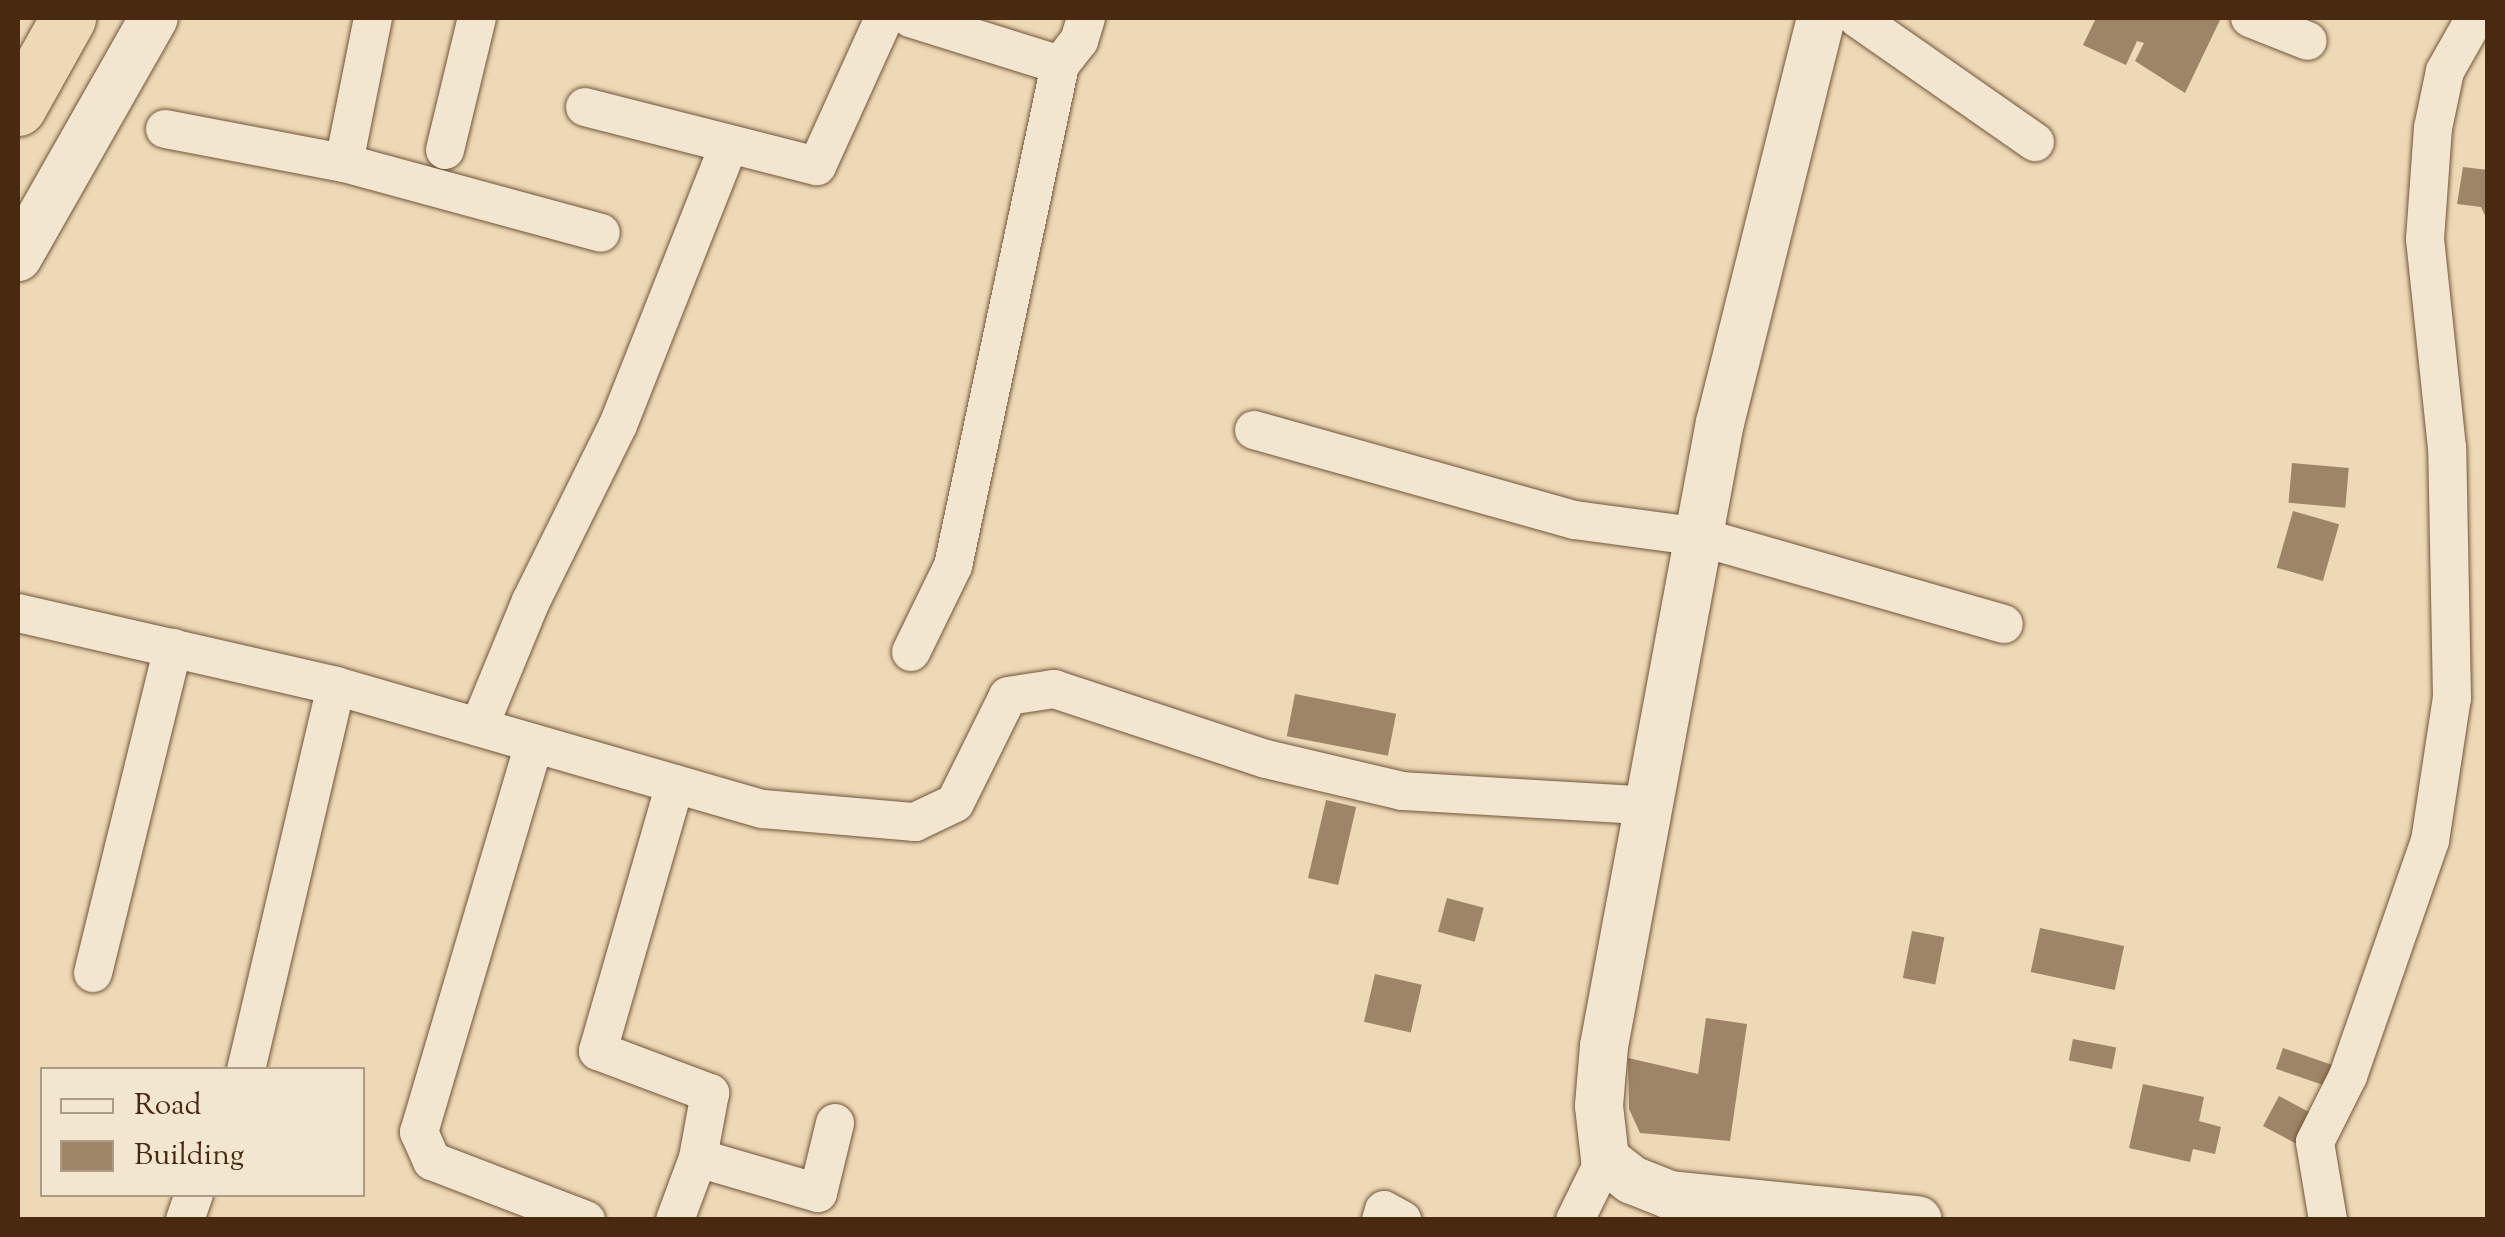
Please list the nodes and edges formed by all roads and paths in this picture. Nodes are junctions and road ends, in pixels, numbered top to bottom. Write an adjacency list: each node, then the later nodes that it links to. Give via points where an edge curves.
1 (68, 18): 15 (highway)
2 (154, 18): 22 (street)
3 (373, 18): 20 (street)
4 (477, 18): 19 (street)
5 (884, 18): 18 (street, via 817,166)
6 (910, 18): 13 (street)
7 (1086, 18): 13 (street, via 1079,41)
8 (1822, 18): 24 (street, via 1720,422)
9 (1857, 18): 17 (street)
10 (2250, 18): 12 (street)
11 (2475, 18): 46 (street, via 2445,71 2433,128 2425,239 2447,448 2452,698 2430,841 2348,1076 2315,1142)
12 (2308, 41)
13 (1060, 65): 28 (street, via 953,566)
14 (585, 107): 18 (street)
15 (18, 108)
16 (165, 129): 20 (street)
17 (2036, 142)
18 (729, 144): 30 (street, via 618,425 531,601)
19 (445, 150)
20 (344, 163): 21 (street)
21 (601, 233)
22 (18, 257)
23 (1254, 430): 24 (street, via 1575,520)
24 (1700, 537): 26 (street); 33 (street)
25 (18, 613): 27 (street)
26 (2004, 624)
27 (173, 648): 29 (street); 34 (street)
28 (911, 652)
29 (336, 686): 30 (street); 35 (street)
30 (479, 727): 31 (street)
31 (534, 744): 32 (street); 40 (street, via 419,1132 432,1161)
32 (674, 784): 33 (street, via 763,809 915,822 955,803 1008,696 1054,689 1266,759 1402,791); 37 (street, via 598,1051 710,1093)
33 (1652, 806): 38 (street, via 1604,1046 1599,1106)
34 (93, 973)
35 (247, 1067)
36 (835, 1123): 37 (street, via 818,1193)
37 (698, 1158): 41 (street)
38 (1605, 1159): 39 (street); 44 (street)
39 (1665, 1207): 45 (street)
40 (586, 1220)
41 (674, 1220)
42 (1381, 1220): 43 (street, via 1384,1210)
43 (1402, 1220)
44 (1575, 1220)
45 (1918, 1220)
46 (2328, 1220)

